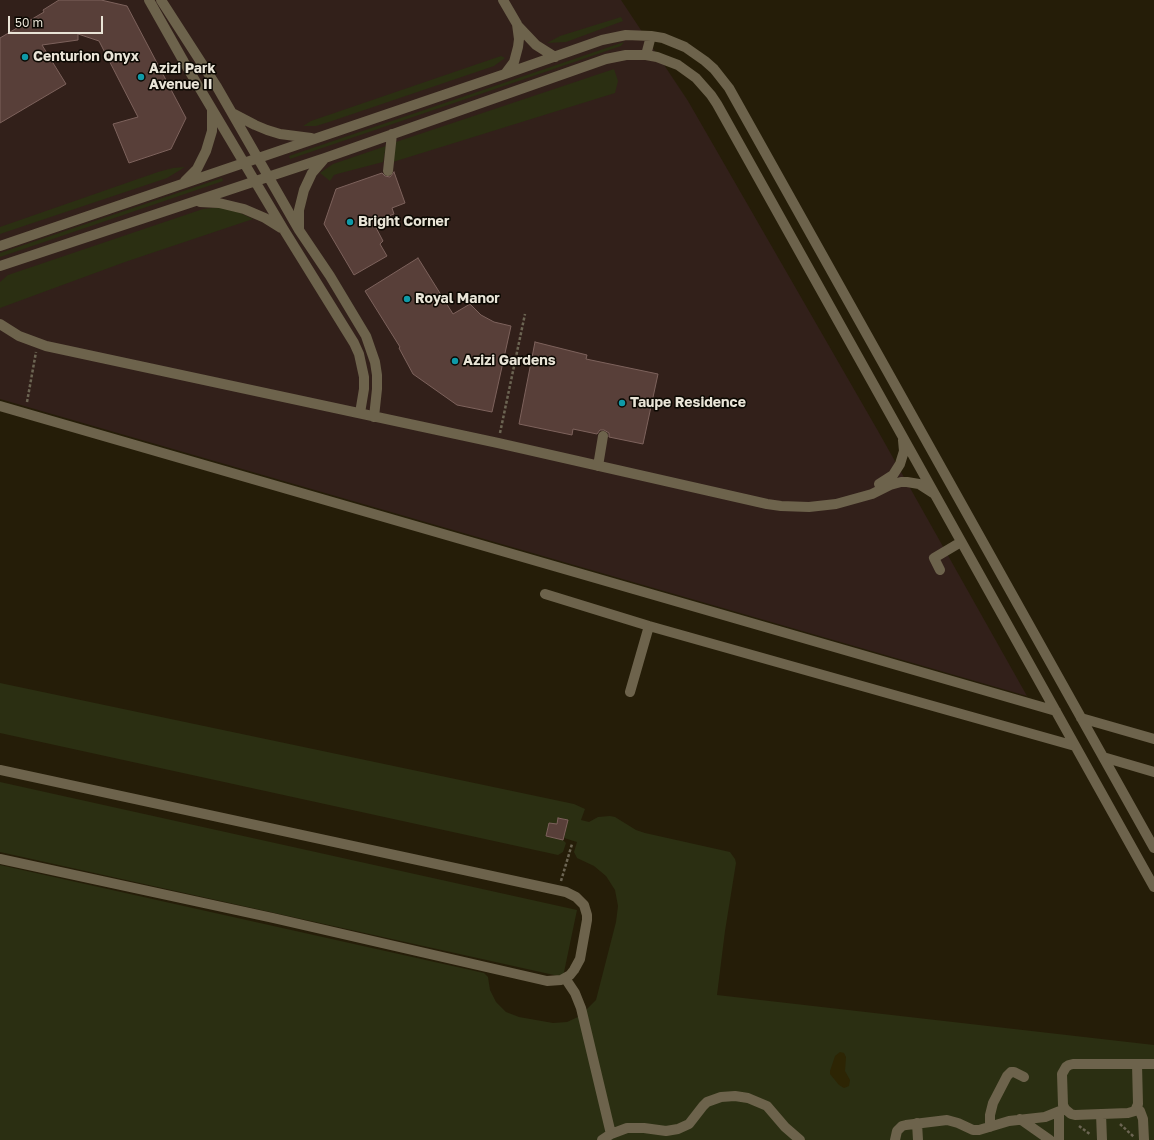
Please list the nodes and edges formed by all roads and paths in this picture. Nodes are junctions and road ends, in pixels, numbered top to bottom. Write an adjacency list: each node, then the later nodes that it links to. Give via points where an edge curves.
1 (149, 0): 9 (street)
2 (161, 0): 10 (street)
3 (503, 0): 4 (street)
4 (517, 24): 7 (street, via 536,45); 8 (street, via 518,47 514,62)
5 (651, 36): 6 (street); 7 (street, via 614,37); 26 (street, via 674,42 696,53 722,78)
6 (646, 55): 11 (street, via 606,59); 28 (street, via 678,65 696,78 711,95)
7 (555, 57): 8 (street)
8 (505, 74): 12 (street)
9 (212, 109): 15 (street); 19 (street, via 212,131 206,151 197,169)
10 (231, 112): 12 (street, via 267,130); 13 (street)
11 (392, 134): 14 (street); 16 (street)
12 (315, 139): 13 (street)
13 (257, 158): 15 (street); 17 (street)
14 (325, 158): 17 (street); 22 (street, via 312,173 304,190 299,210)
15 (243, 163): 18 (street); 19 (street)
16 (388, 171)
17 (268, 177): 18 (street); 22 (street)
18 (254, 181): 20 (street); 21 (street)
19 (183, 183): 23 (street)
20 (192, 202): 21 (street, via 218,203 244,209); 24 (street)
21 (284, 230): 31 (street, via 359,354 364,377)
22 (299, 230): 33 (street, via 369,342 377,375)
23 (0, 246)
24 (1, 267)
25 (525, 314): 36 (path)
26 (857, 319): 28 (street); 46 (street)
27 (1, 324): 29 (street)
28 (841, 328): 35 (street)
29 (37, 344): 31 (street); 32 (path)
30 (0, 406): 32 (street)
31 (360, 413): 33 (street)
32 (25, 414): 45 (street)
33 (374, 416): 36 (street)
34 (603, 436): 37 (street)
35 (902, 438): 38 (street); 39 (street, via 903,458 897,470 888,480)
36 (498, 443): 37 (street)
37 (598, 466): 39 (street, via 781,506 823,506)
38 (934, 494): 39 (street, via 919,484 907,482 896,483); 40 (street)
39 (863, 496)
40 (961, 542): 41 (street, via 934,558); 45 (street)
41 (940, 570)
42 (545, 594): 43 (street)
43 (650, 626): 44 (street); 48 (street)
44 (630, 692)
45 (1056, 711): 48 (street)
46 (1081, 718): 47 (street); 49 (street)
47 (1154, 738)
48 (1075, 746): 55 (street)
49 (1103, 757): 51 (street); 53 (street)
50 (0, 770): 56 (street)
51 (1154, 772)
52 (572, 844): 56 (path)
53 (1154, 848)
54 (0, 859): 57 (street, via 547,981)
55 (1154, 887)
56 (558, 891): 57 (street, via 576,897 584,905 587,915 578,965)
57 (565, 978): 67 (street, via 581,1008)
58 (1138, 1064): 59 (street); 61 (street); 62 (street, via 1069,1065 1062,1074)
59 (1154, 1064)
60 (1024, 1077): 66 (street, via 1014,1072 1007,1076 993,1103)
61 (1138, 1108): 63 (street, via 1128,1114); 76 (street, via 1143,1119)
62 (1065, 1112): 63 (street); 64 (street); 68 (path, via 1078,1125); 74 (street)
63 (1105, 1114): 68 (street); 75 (path)
64 (1020, 1119): 66 (street, via 1000,1122); 73 (street)
65 (917, 1123): 66 (street, via 947,1120 973,1130); 71 (street, via 899,1128); 72 (street)
66 (990, 1127)
67 (611, 1134): 69 (street); 70 (street, via 636,1127 678,1129 689,1124 707,1102 735,1096 767,1106 784,1127)
68 (1098, 1138)
69 (602, 1140)
70 (800, 1140)
71 (895, 1140)
72 (918, 1140)
73 (1050, 1140)
74 (1059, 1140)
75 (1137, 1140)
76 (1144, 1140)

